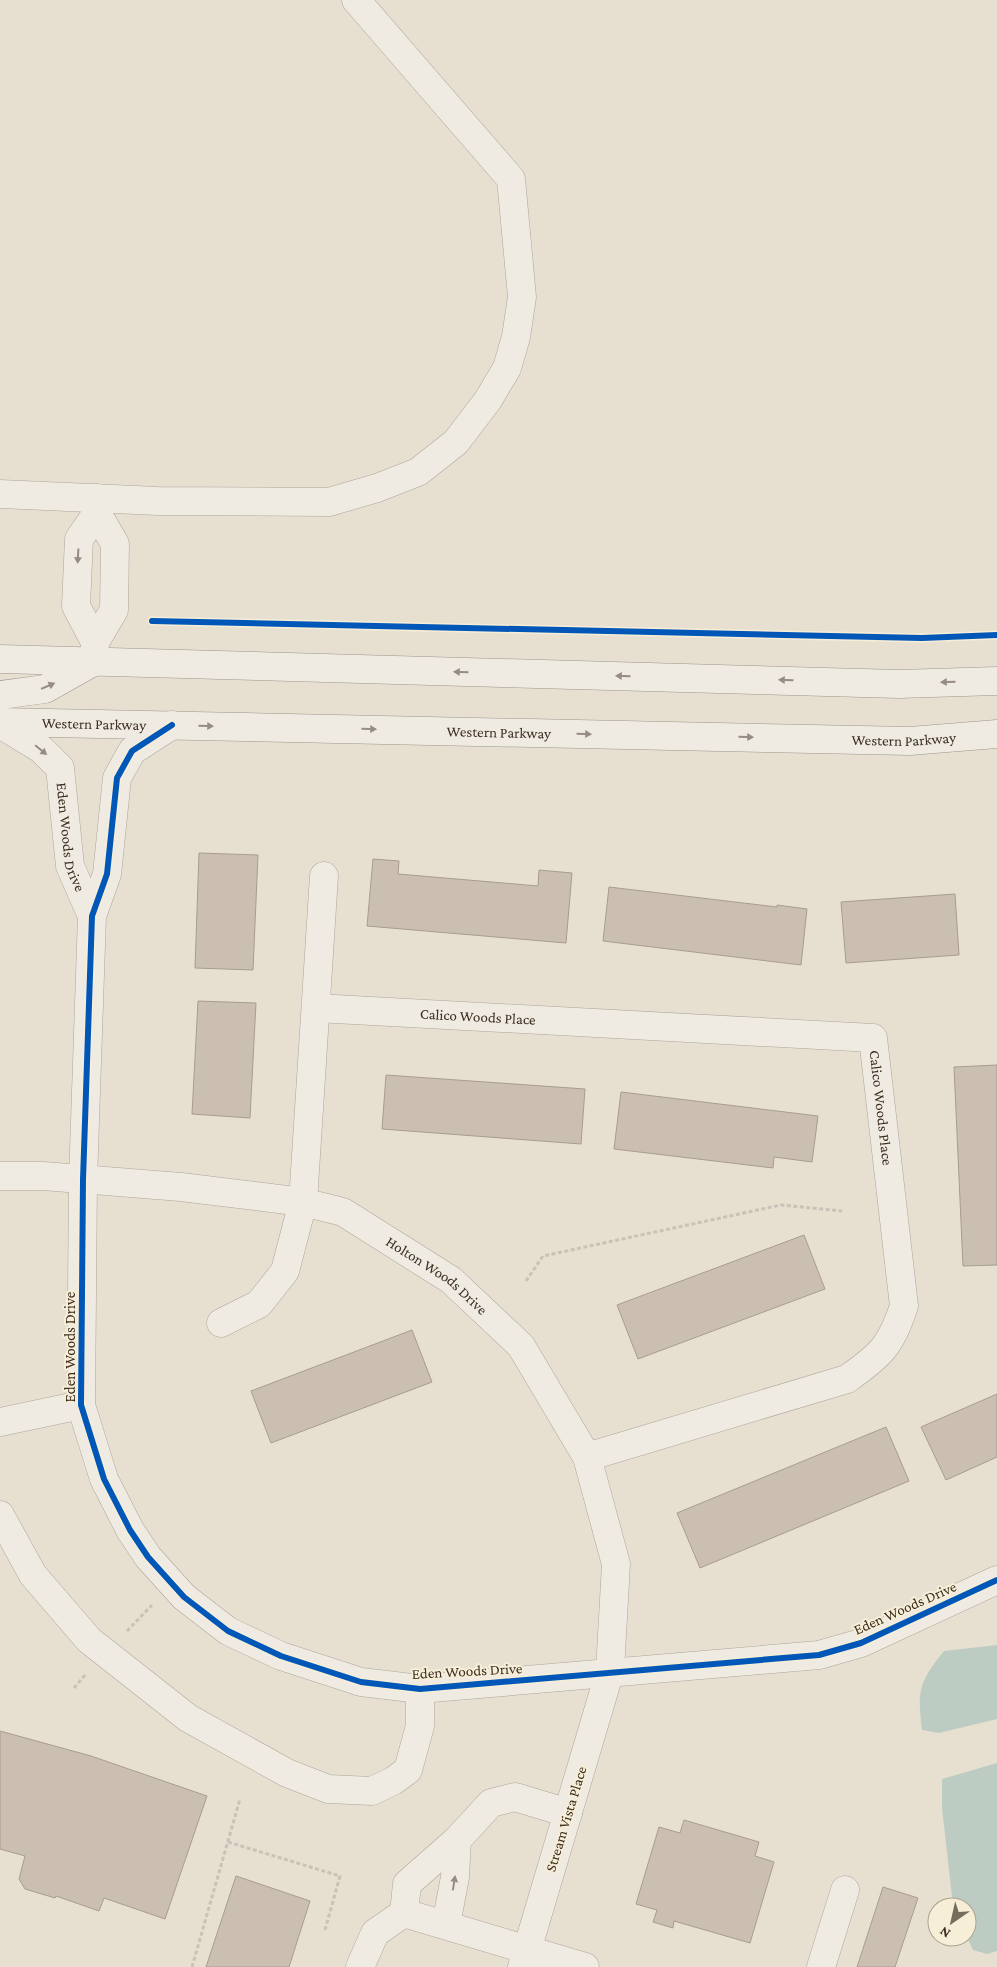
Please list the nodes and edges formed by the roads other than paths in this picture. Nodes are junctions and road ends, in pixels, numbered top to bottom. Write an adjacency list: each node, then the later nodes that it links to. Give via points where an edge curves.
1 (356, 0): 3 (street, via 511,180 522,297 507,369 456,442 418,472 377,488 329,502)
2 (0, 494): 3 (street)
3 (96, 505): 4 (street, one-way to 4, via 79,540 76,606); 4 (street, via 115,544 114,610)
4 (95, 652): 5 (street); 6 (street, one-way to 4, via 898,684); 7 (street, one-way to 4, via 45,689)
5 (0, 659)
6 (997, 681)
7 (0, 695)
8 (0, 723): 9 (street, Western Parkway); 12 (street, Eden Woods Drive, one-way to 12, via 41,748 60,768 70,866)
9 (172, 725): 10 (street, Western Parkway, one-way to 10, via 910,741); 12 (street, Eden Woods Drive, via 132,751 117,778 107,874)
10 (997, 734)
11 (324, 876): 13 (street)
12 (92, 916): 15 (street, Eden Woods Drive)
13 (316, 1008): 16 (street); 20 (street, Calico Woods Place, via 873,1038 904,1306 889,1344 875,1359 846,1379)
14 (0, 1176): 15 (street, Holton Woods Drive)
15 (83, 1180): 16 (street, Holton Woods Drive, via 181,1187); 18 (street, Eden Woods Drive)
16 (304, 1202): 17 (street, via 285,1270 259,1304); 20 (street, Holton Woods Drive, via 343,1212 451,1280 521,1346)
17 (221, 1323)
18 (81, 1405): 19 (street); 24 (street, Eden Woods Drive, via 104,1479 130,1530 184,1597 228,1631 281,1656 361,1682)
19 (0, 1422)
20 (587, 1457): 23 (street, Holton Woods Drive, via 616,1564)
21 (0, 1514): 24 (street, via 33,1575 90,1640 188,1718 287,1773 328,1789 372,1791 393,1781 408,1770 420,1726)
22 (997, 1580): 23 (street, Eden Woods Drive, via 861,1643 819,1655)
23 (610, 1671): 24 (street, Eden Woods Drive); 25 (street, Stream Vista Place)
24 (420, 1689)
25 (568, 1812): 26 (street, via 515,1797 491,1802); 30 (street, Stream Vista Place)
26 (457, 1840): 28 (street, via 407,1884); 29 (street, one-way to 26, via 455,1877)
27 (845, 1890): 33 (street)
28 (404, 1913): 29 (street); 31 (street, via 375,1933)
29 (446, 1925): 30 (street)
30 (524, 1958): 32 (street)
31 (360, 1967)
32 (584, 1967)
33 (821, 1967)

